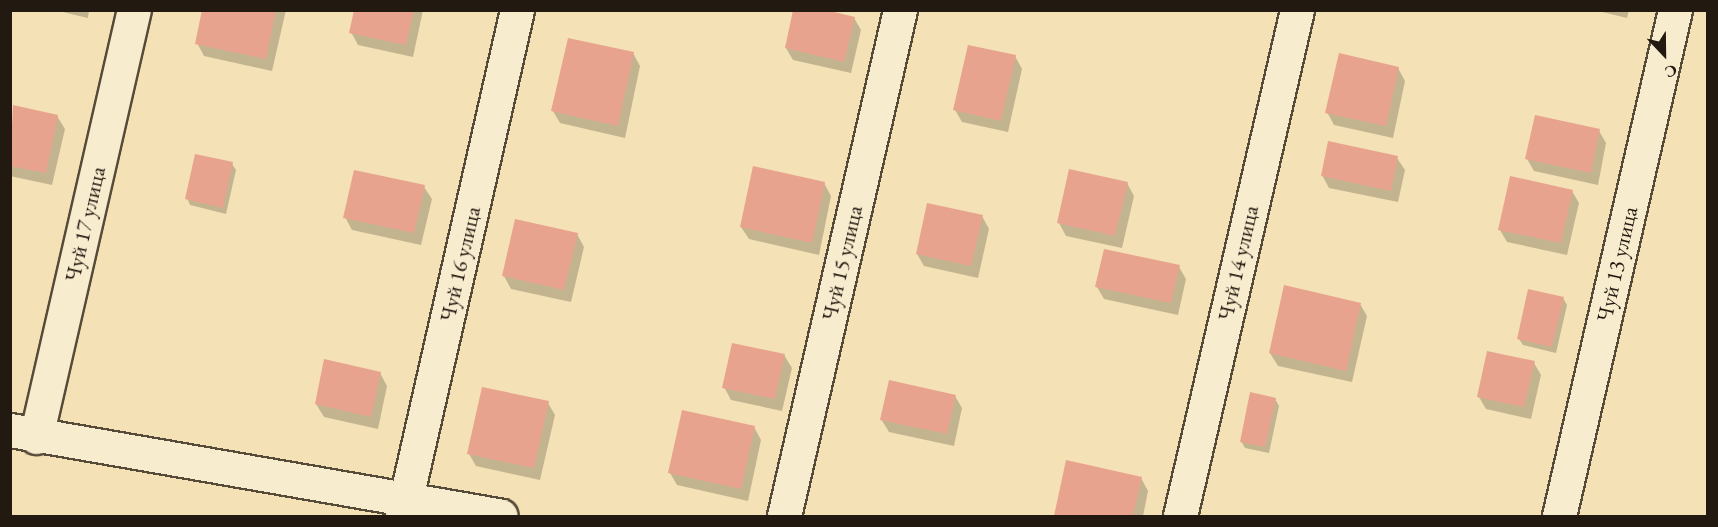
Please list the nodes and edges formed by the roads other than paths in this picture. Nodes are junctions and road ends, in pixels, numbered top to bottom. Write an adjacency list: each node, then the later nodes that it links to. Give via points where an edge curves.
1 (134, 10): 6 (street, Чуй 17 улица)
2 (517, 10): 7 (street, Чуй 16 улица)
3 (900, 10): 9 (street, Чуй 15 улица)
4 (1297, 10): 10 (street, Чуй 14 улица)
5 (1675, 10): 11 (street, Чуй 13 улица)
6 (23, 433): 7 (street)
7 (405, 507): 8 (street)
8 (501, 516)
9 (784, 516)
10 (1180, 516)
11 (1559, 516)

